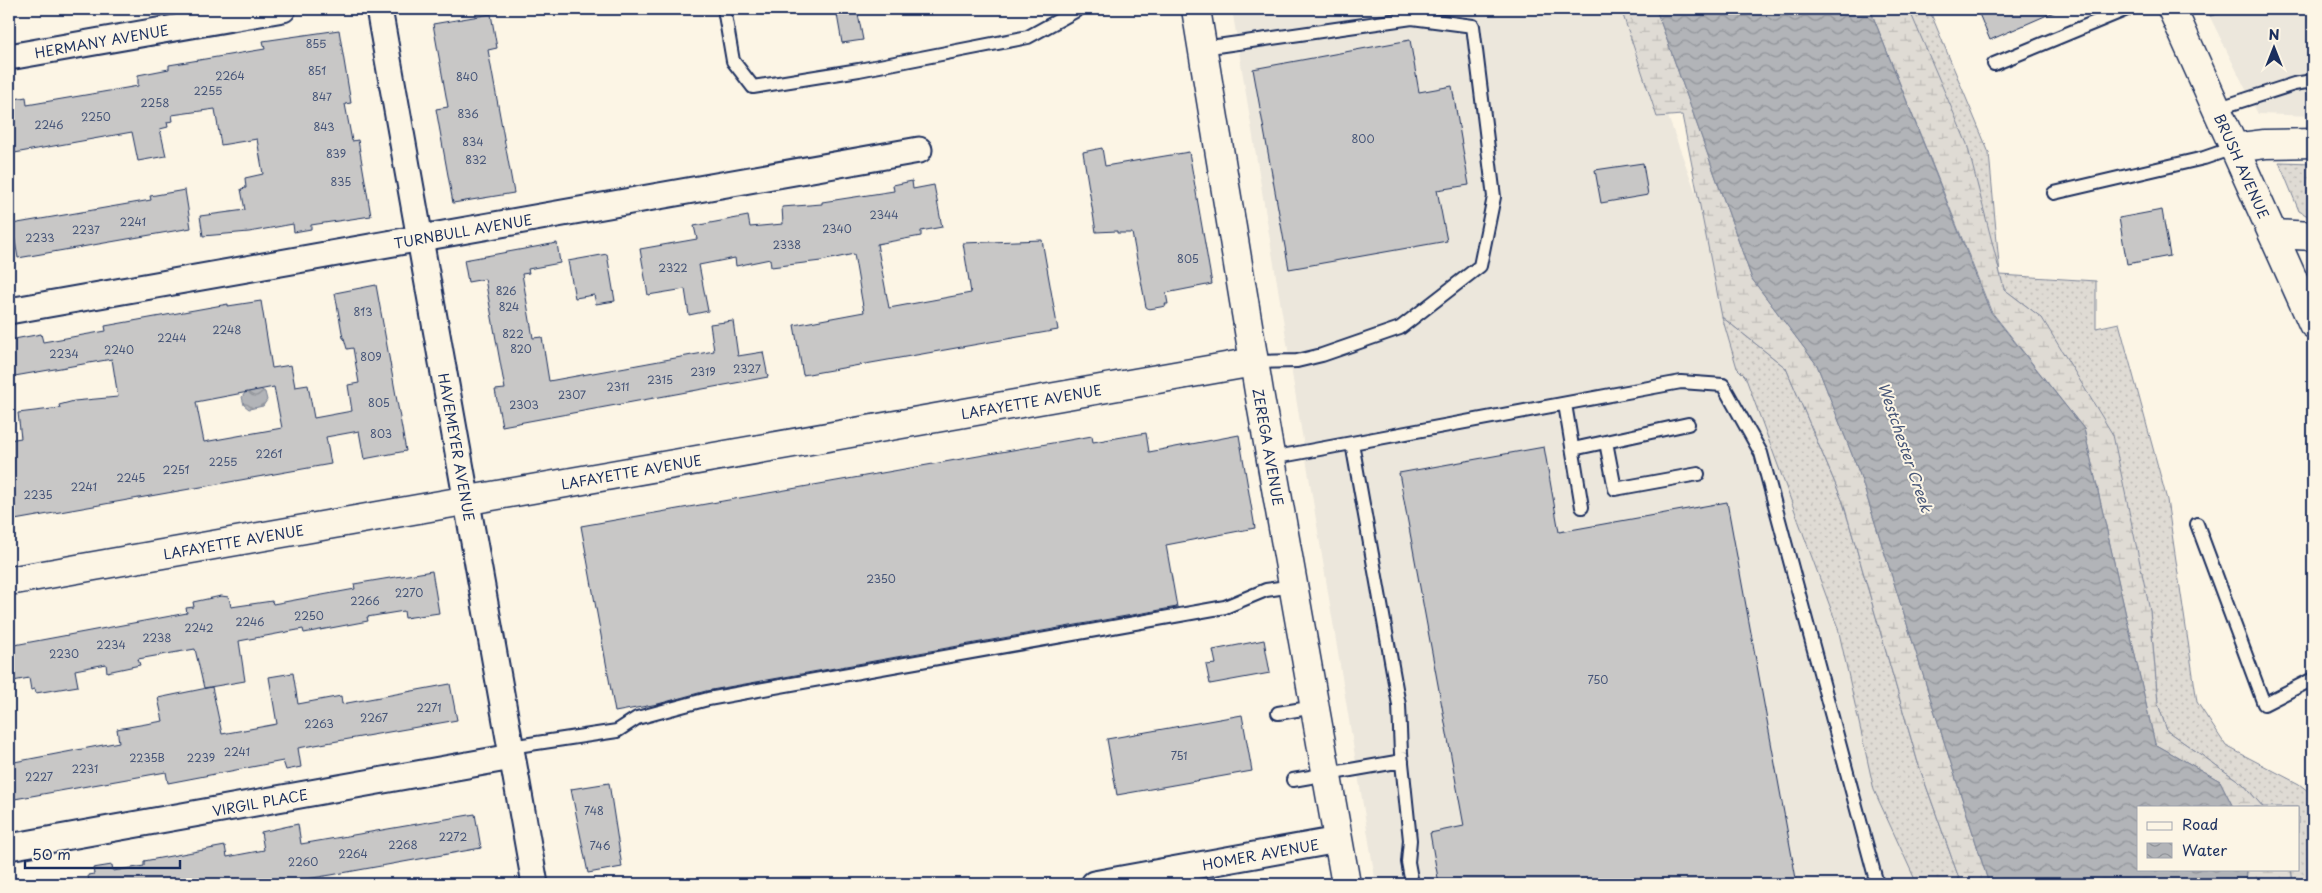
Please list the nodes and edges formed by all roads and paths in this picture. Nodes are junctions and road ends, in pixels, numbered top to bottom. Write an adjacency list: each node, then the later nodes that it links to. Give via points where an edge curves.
1 (283, 9): 9 (street, HERMANY AVENUE)
2 (379, 9): 19 (street, HAVEMEYER AVENUE)
3 (724, 9): 4 (lane, via 733,61 753,87 1028,37)
4 (1079, 9)
5 (1196, 9): 8 (street, ZEREGA AVENUE)
6 (2127, 9): 10 (lane)
7 (2172, 9): 12 (street, BRUSH AVENUE)
8 (1202, 48): 22 (street, ZEREGA AVENUE); 22 (lane, via 1412,18 1474,26 1494,196 1480,266 1400,328 1322,356 1297,361)
9 (9, 57)
10 (1994, 64)
11 (2313, 82): 12 (lane, via 2294,84)
12 (2216, 109): 14 (street, BRUSH AVENUE)
13 (2313, 143): 14 (street)
14 (2233, 148): 16 (lane); 17 (street, BRUSH AVENUE)
15 (919, 150): 19 (street, TURNBULL AVENUE)
16 (2054, 194)
17 (2273, 234): 18 (street); 21 (street, BRUSH AVENUE)
18 (2313, 236)
19 (421, 239): 20 (street, TURNBULL AVENUE); 30 (street, HAVEMEYER AVENUE)
20 (9, 311)
21 (2313, 324)
22 (1254, 362): 28 (street, ZEREGA AVENUE); 30 (street, LAFAYETTE AVENUE)
23 (1565, 404): 26 (lane); 27 (lane); 48 (lane, via 1681,382 1723,385 1761,453)
24 (1688, 424): 25 (lane)
25 (1606, 442): 27 (lane); 29 (lane, via 1614,489)
26 (1352, 443): 28 (lane); 39 (lane, via 1399,704)
27 (1572, 449): 31 (lane)
28 (1271, 458): 34 (street, ZEREGA AVENUE)
29 (1698, 474)
30 (466, 500): 33 (street, LAFAYETTE AVENUE); 38 (street, HAVEMEYER AVENUE)
31 (1582, 507)
32 (2197, 524): 35 (lane, via 2264,704)
33 (9, 581)
34 (1293, 586): 36 (street, ZEREGA AVENUE); 38 (lane, via 1253,594 1225,607 708,699 637,718 617,731)
35 (2313, 679)
36 (1315, 707): 37 (lane); 40 (street, ZEREGA AVENUE)
37 (1278, 713)
38 (511, 752): 43 (street, VIRGIL PLACE); 44 (street, HAVEMEYER AVENUE)
39 (1402, 760): 40 (lane); 47 (lane)
40 (1327, 775): 41 (lane); 42 (street, ZEREGA AVENUE)
41 (1293, 780)
42 (1338, 840): 45 (street, HOMER AVENUE); 46 (street, ZEREGA AVENUE)
43 (9, 847)
44 (534, 884)
45 (1094, 884)
46 (1346, 884)
47 (1412, 884)
48 (1877, 884)

